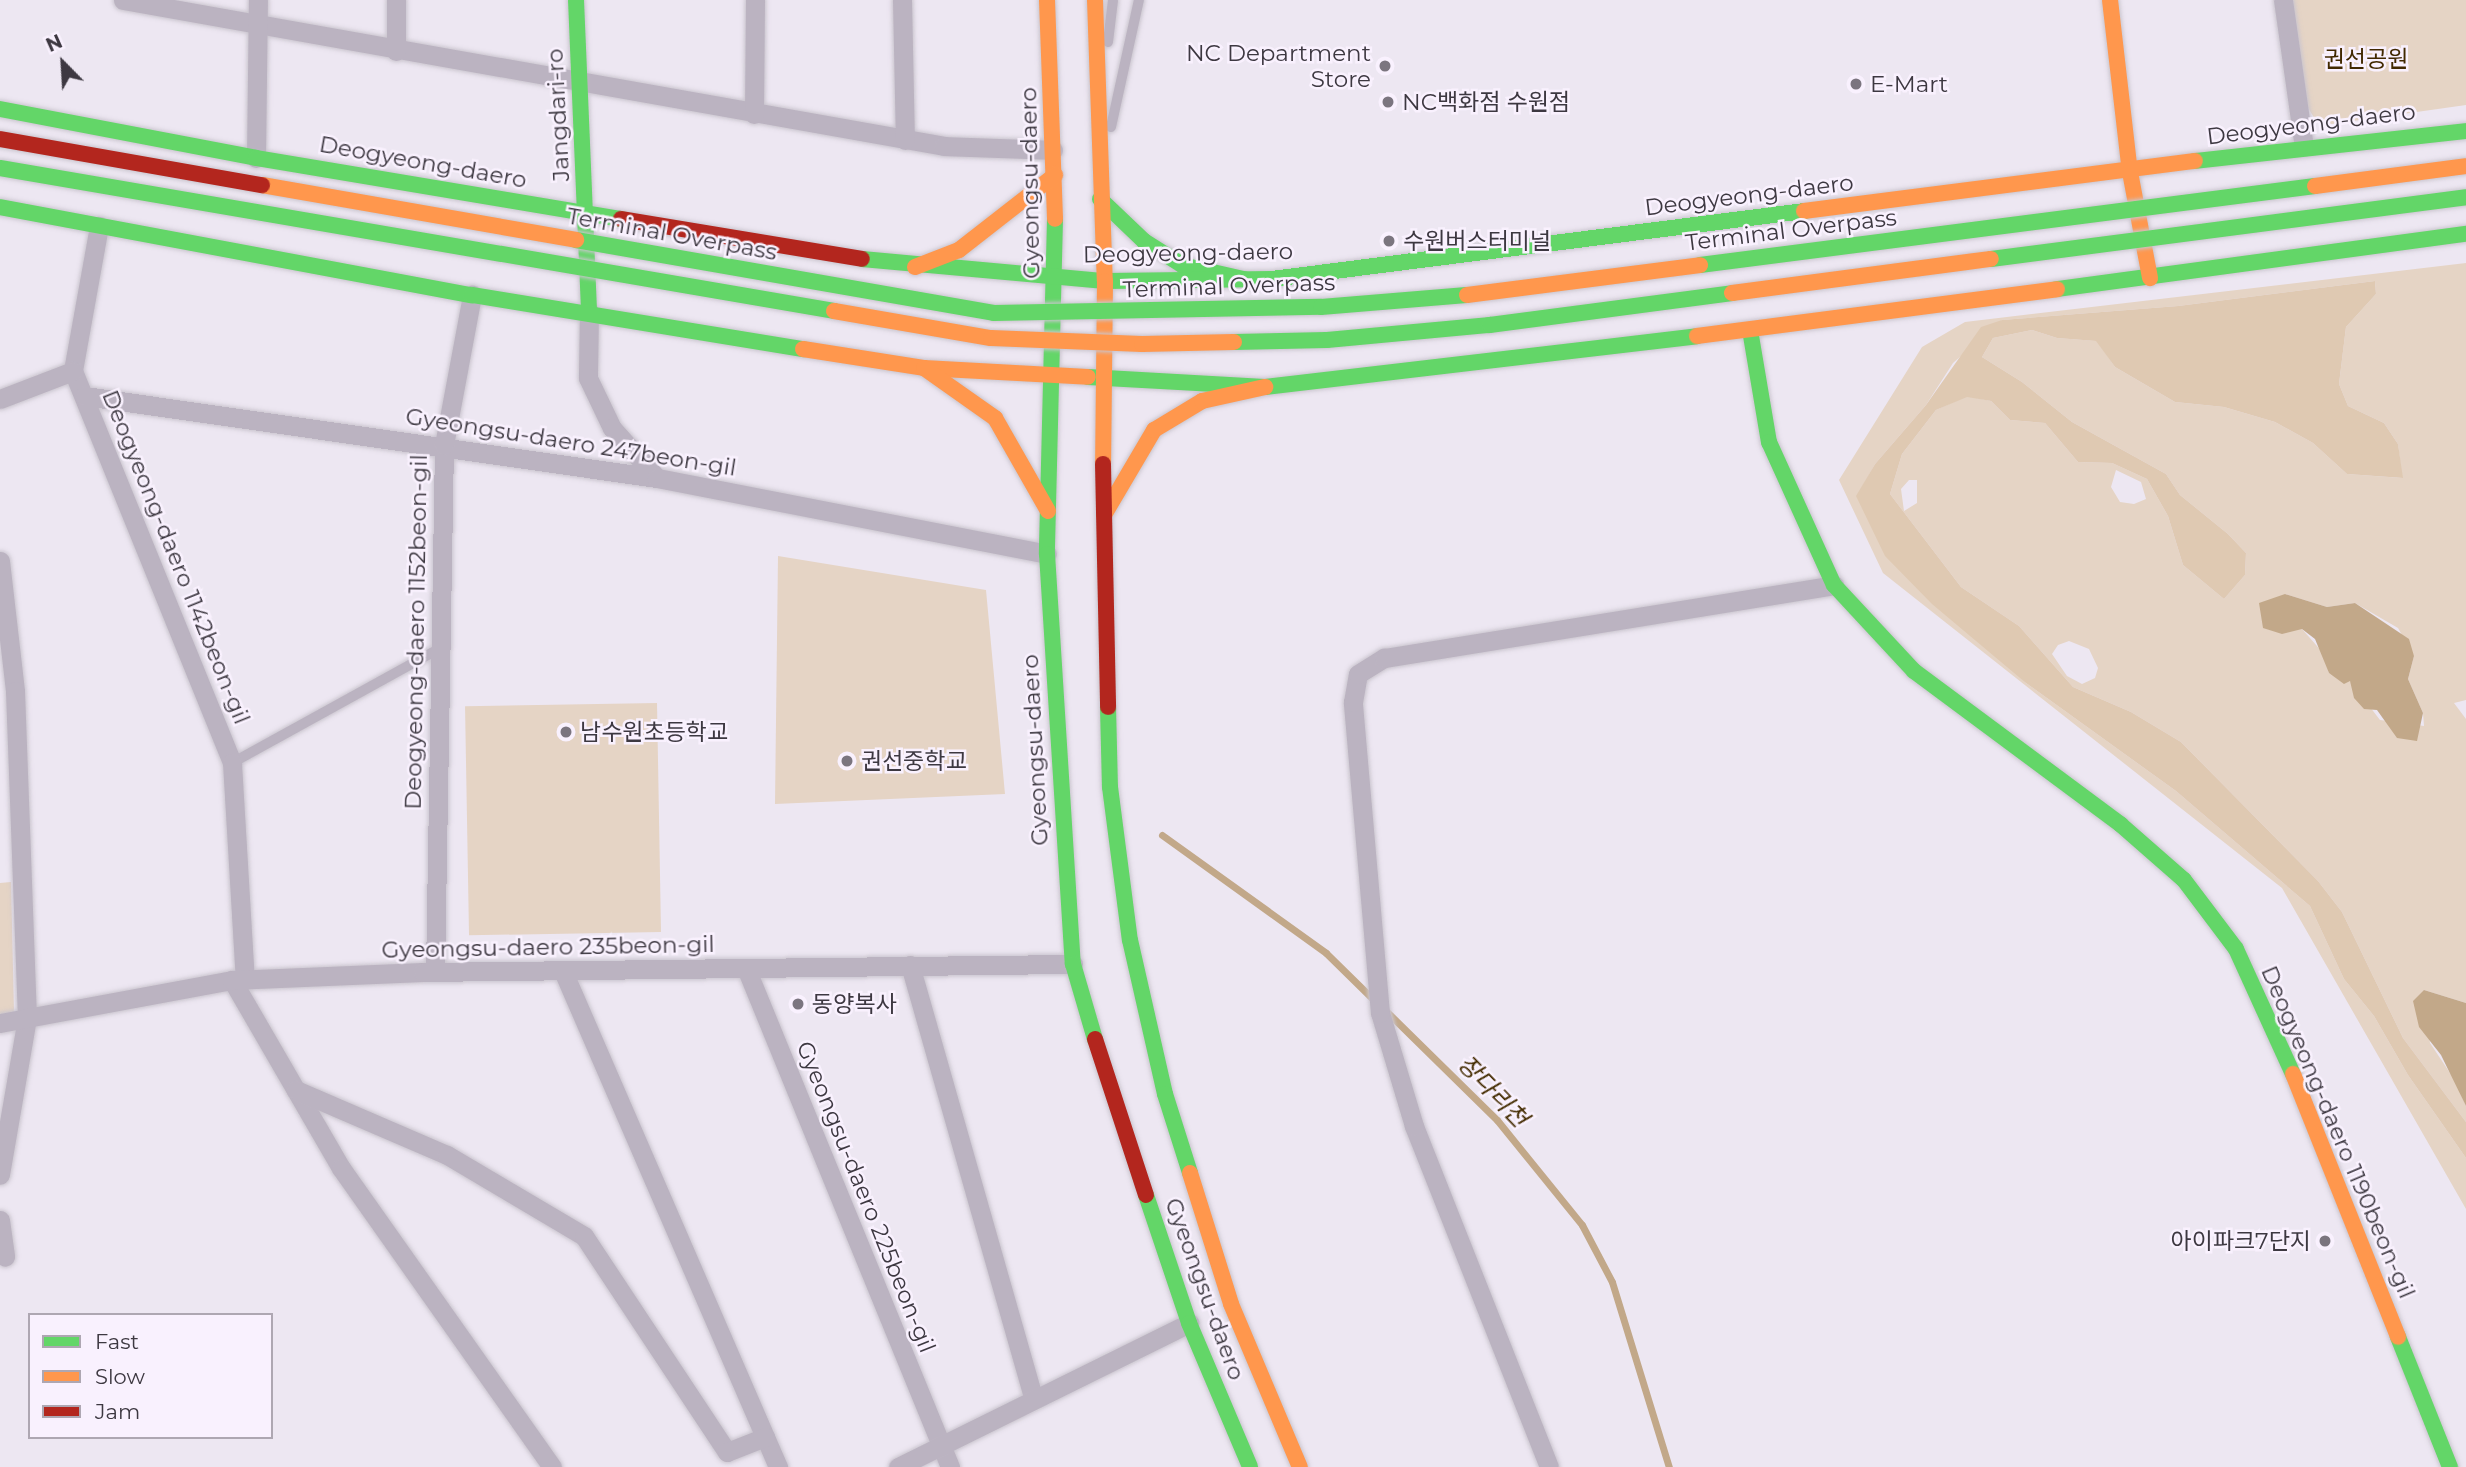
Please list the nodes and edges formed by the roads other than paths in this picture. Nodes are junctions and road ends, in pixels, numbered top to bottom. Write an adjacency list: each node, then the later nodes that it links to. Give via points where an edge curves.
1 (123, 0): 13 (street)
2 (258, 0): 13 (street)
3 (396, 0): 14 (street)
4 (576, 0): 16 (main road, Jangdari-ro)
5 (755, 0): 18 (street)
6 (902, 0): 21 (street)
7 (1047, 0): 23 (main road, Gyeongsu-daero)
8 (1095, 0): 15 (main road, Gyeongsu-daero)
9 (1113, 0): 15 (lane, via 1114,17)
10 (1139, 0): 25 (lane)
11 (2110, 0): 28 (main road)
12 (2283, 0): 22 (street)
13 (258, 25): 14 (street); 24 (street)
14 (396, 51): 16 (street)
15 (1099, 83): 25 (main road, Gyeongsu-daero)
16 (578, 84): 18 (street); 33 (main road, Jangdari-ro)
17 (0, 108): 24 (main road, Deogyeong-daero)
18 (754, 114): 21 (street)
19 (2466, 131): 22 (main road, Deogyeong-daero)
20 (0, 139): 26 (main road, Terminal Overpass, bridge, via 994,313 1321,307 1486,293)
21 (905, 140): 23 (street)
22 (2304, 147): 28 (main road, Deogyeong-daero)
23 (1054, 150): 29 (main road, Gyeongsu-daero)
24 (256, 158): 33 (main road, Deogyeong-daero)
25 (1101, 165): 31 (main road, Gyeongsu-daero)
26 (2466, 166)
27 (0, 168): 30 (main road, bridge, via 991,338 1142,344 1327,340 1490,325)
28 (2130, 172): 37 (main road); 40 (main road, Deogyeong-daero)
29 (1055, 175): 36 (main road, via 959,250); 38 (main road, Gyeongsu-daero)
30 (2466, 197)
31 (1100, 198): 39 (main road, Gyeongsu-daero); 40 (main road, via 1144,241 1182,265)
32 (0, 207): 34 (main road)
33 (586, 216): 36 (main road, Deogyeong-daero); 42 (main road, Jangdari-ro)
34 (99, 226): 41 (main road); 45 (street)
35 (2466, 234): 37 (main road)
36 (915, 267): 38 (main road, Deogyeong-daero)
37 (2150, 278): 43 (main road)
38 (1055, 279): 39 (main road, Deogyeong-daero); 46 (main road, Gyeongsu-daero)
39 (1105, 281): 40 (main road, Deogyeong-daero); 47 (main road, Gyeongsu-daero)
40 (1252, 281)
41 (472, 295): 42 (main road); 51 (street, Deogyeong-daero 1152beon-gil)
42 (589, 311): 44 (main road); 52 (street, via 588,378 612,428)
43 (1750, 330): 48 (main road); 57 (main road, Deogyeong-daero 1190beon-gil, via 1769,442)
44 (924, 368): 46 (main road); 53 (main road, via 995,418)
45 (73, 371): 49 (street, Deogyeong-daero 1142beon-gil); 50 (street)
46 (1053, 378): 47 (main road); 53 (main road, Gyeongsu-daero)
47 (1104, 380): 48 (main road); 54 (main road, Gyeongsu-daero)
48 (1265, 387): 54 (main road, via 1202,401 1154,430)
49 (85, 396): 51 (street, Gyeongsu-daero 247beon-gil); 60 (street, Deogyeong-daero 1142beon-gil)
50 (0, 399)
51 (444, 445): 52 (street, Gyeongsu-daero 247beon-gil); 58 (street, Deogyeong-daero 1152beon-gil)
52 (657, 478): 55 (street, Gyeongsu-daero 247beon-gil)
53 (1048, 511): 55 (main road, Gyeongsu-daero)
54 (1102, 519): 82 (main road, Gyeongsu-daero, via 1110,787 1130,940 1165,1094 1231,1304)
55 (1047, 554): 61 (main road, Gyeongsu-daero)
56 (0, 561): 59 (street)
57 (1834, 585): 83 (street, via 1384,658 1358,674 1353,702 1380,1013 1414,1126); 84 (main road, Deogyeong-daero 1190beon-gil, via 1914,671 2120,824 2184,880 2236,949 2267,1010)
58 (441, 648): 60 (lane, Deogyeong-daero 1142beon-gil); 65 (street, Deogyeong-daero 1152beon-gil)
59 (7, 691): 67 (street)
60 (232, 763): 66 (street, Deogyeong-daero 1142beon-gil)
61 (1073, 964): 62 (street, Gyeongsu-daero 235beon-gil); 73 (main road, Gyeongsu-daero)
62 (910, 965): 63 (street, Gyeongsu-daero 235beon-gil); 74 (street)
63 (746, 968): 64 (street, Gyeongsu-daero 235beon-gil); 76 (street, Gyeongsu-daero 225beon-gil)
64 (563, 971): 65 (street, Gyeongsu-daero 235beon-gil); 75 (street)
65 (435, 972): 66 (street, Gyeongsu-daero 235beon-gil)
66 (239, 980): 67 (street, Gyeongsu-daero 235beon-gil); 69 (street)
67 (27, 1018): 68 (street, Gyeongsu-daero 235beon-gil); 70 (street)
68 (0, 1023)
69 (296, 1090): 75 (street, via 447,1155 584,1236 727,1452); 77 (street, via 341,1168)
70 (0, 1175)
71 (0, 1220): 72 (street)
72 (5, 1257)
73 (1189, 1324): 74 (street); 81 (main road, Gyeongsu-daero)
74 (1034, 1399): 76 (street)
75 (765, 1437): 78 (street)
76 (941, 1446): 79 (street); 80 (street, Gyeongsu-daero 225beon-gil)
77 (552, 1467)
78 (778, 1467)
79 (898, 1467)
80 (950, 1467)
81 (1250, 1467)
82 (1300, 1467)
83 (1549, 1467)
84 (2450, 1467)

